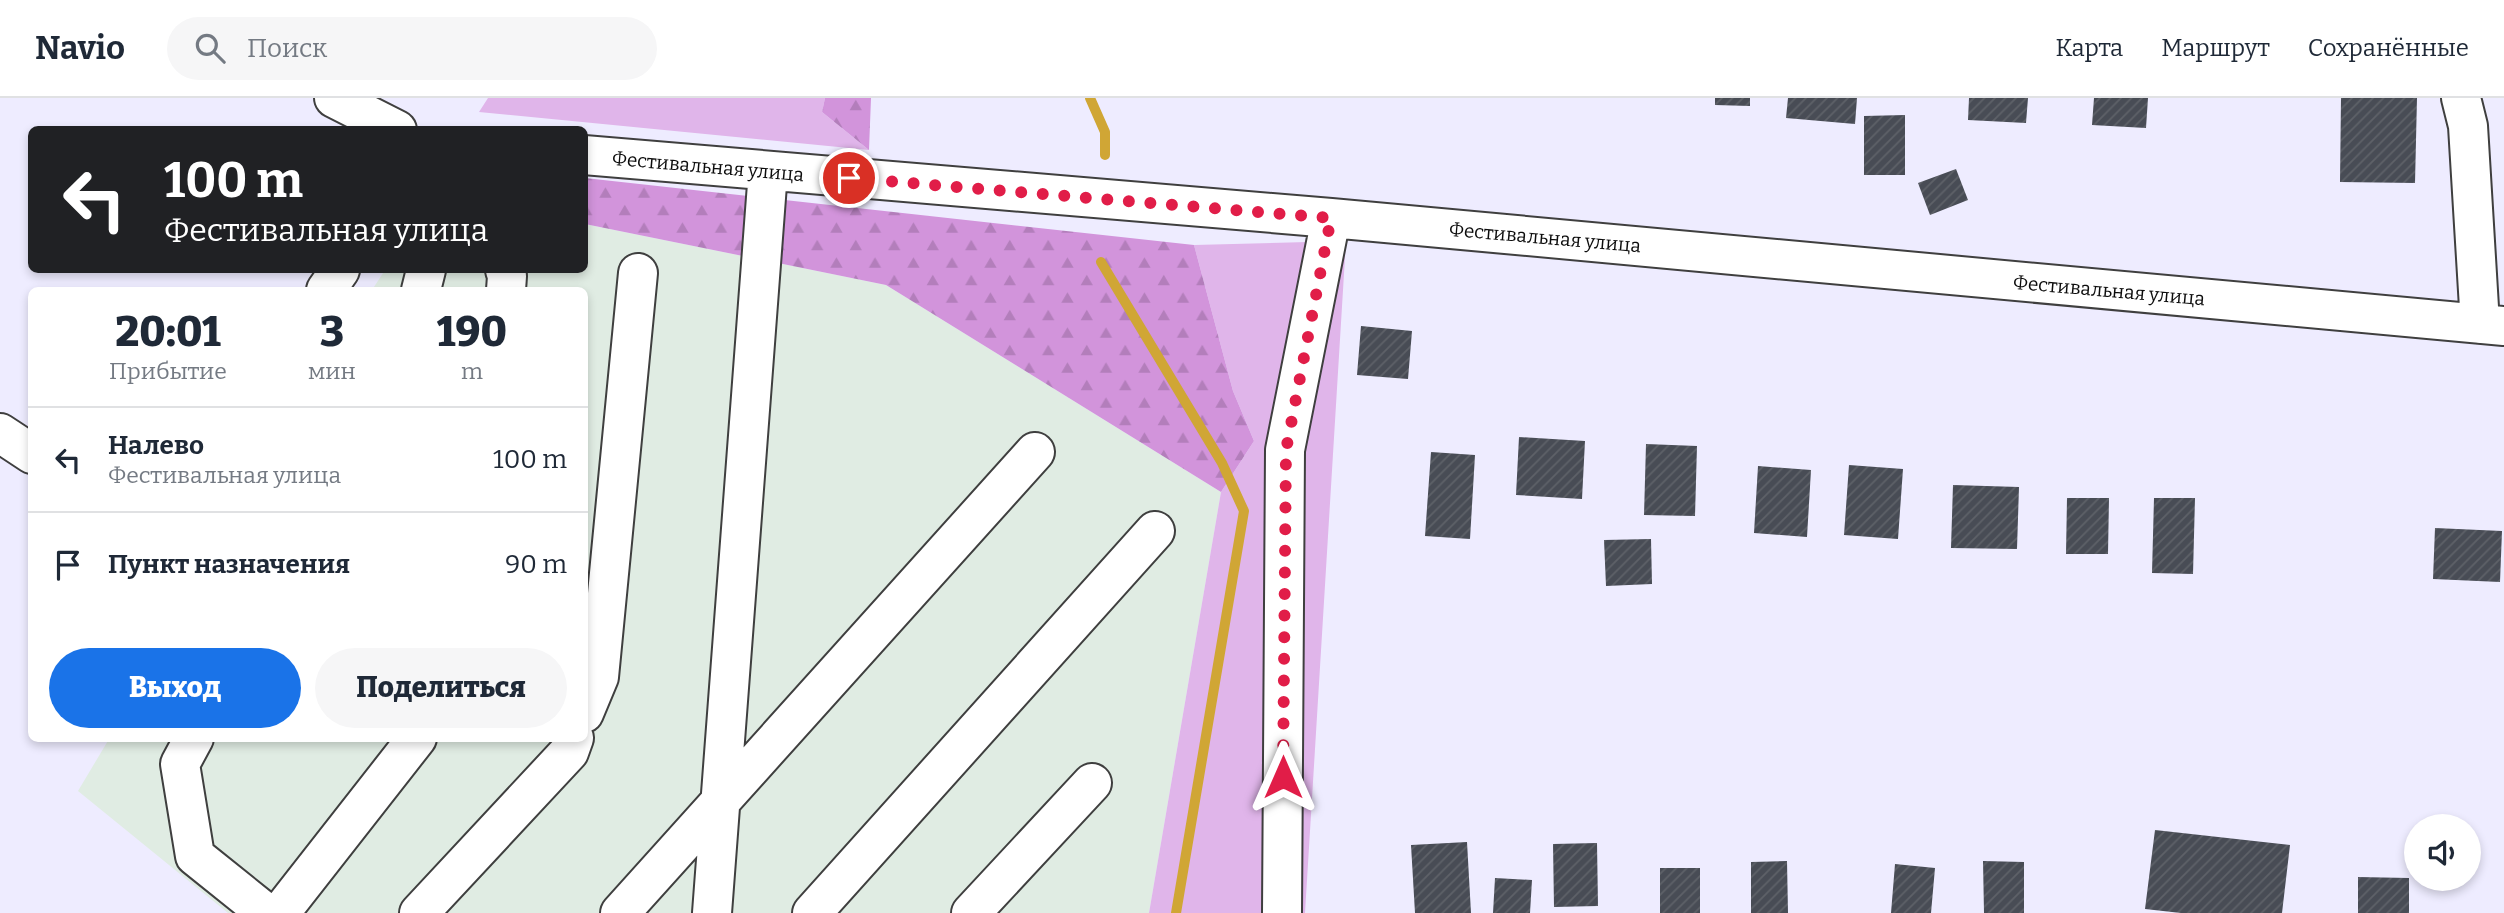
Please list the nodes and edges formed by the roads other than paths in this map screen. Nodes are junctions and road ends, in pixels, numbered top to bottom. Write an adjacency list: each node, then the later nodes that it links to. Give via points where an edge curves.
1 (334, 98): 3 (street)
2 (2462, 98): 8 (street)
3 (389, 126)
4 (588, 155): 5 (street, Фестивальная улица)
5 (768, 171): 6 (street, Фестивальная улица); 18 (street)
6 (1331, 218): 8 (street, Фестивальная улица); 26 (street, via 1286,450)
7 (638, 273): 13 (street, via 599,677)
8 (2492, 325)
9 (0, 433): 10 (street)
10 (28, 451)
11 (1035, 453): 18 (street)
12 (1155, 531): 24 (street)
13 (588, 703)
14 (192, 742): 19 (street, via 180,764 195,856)
15 (413, 742): 20 (street)
16 (573, 742): 21 (street, via 569,752)
17 (1092, 783): 25 (street)
18 (721, 801): 22 (street); 23 (street)
19 (266, 913)
20 (280, 913)
21 (419, 913)
22 (620, 913)
23 (712, 913)
24 (812, 913)
25 (971, 913)
26 (1282, 913)

